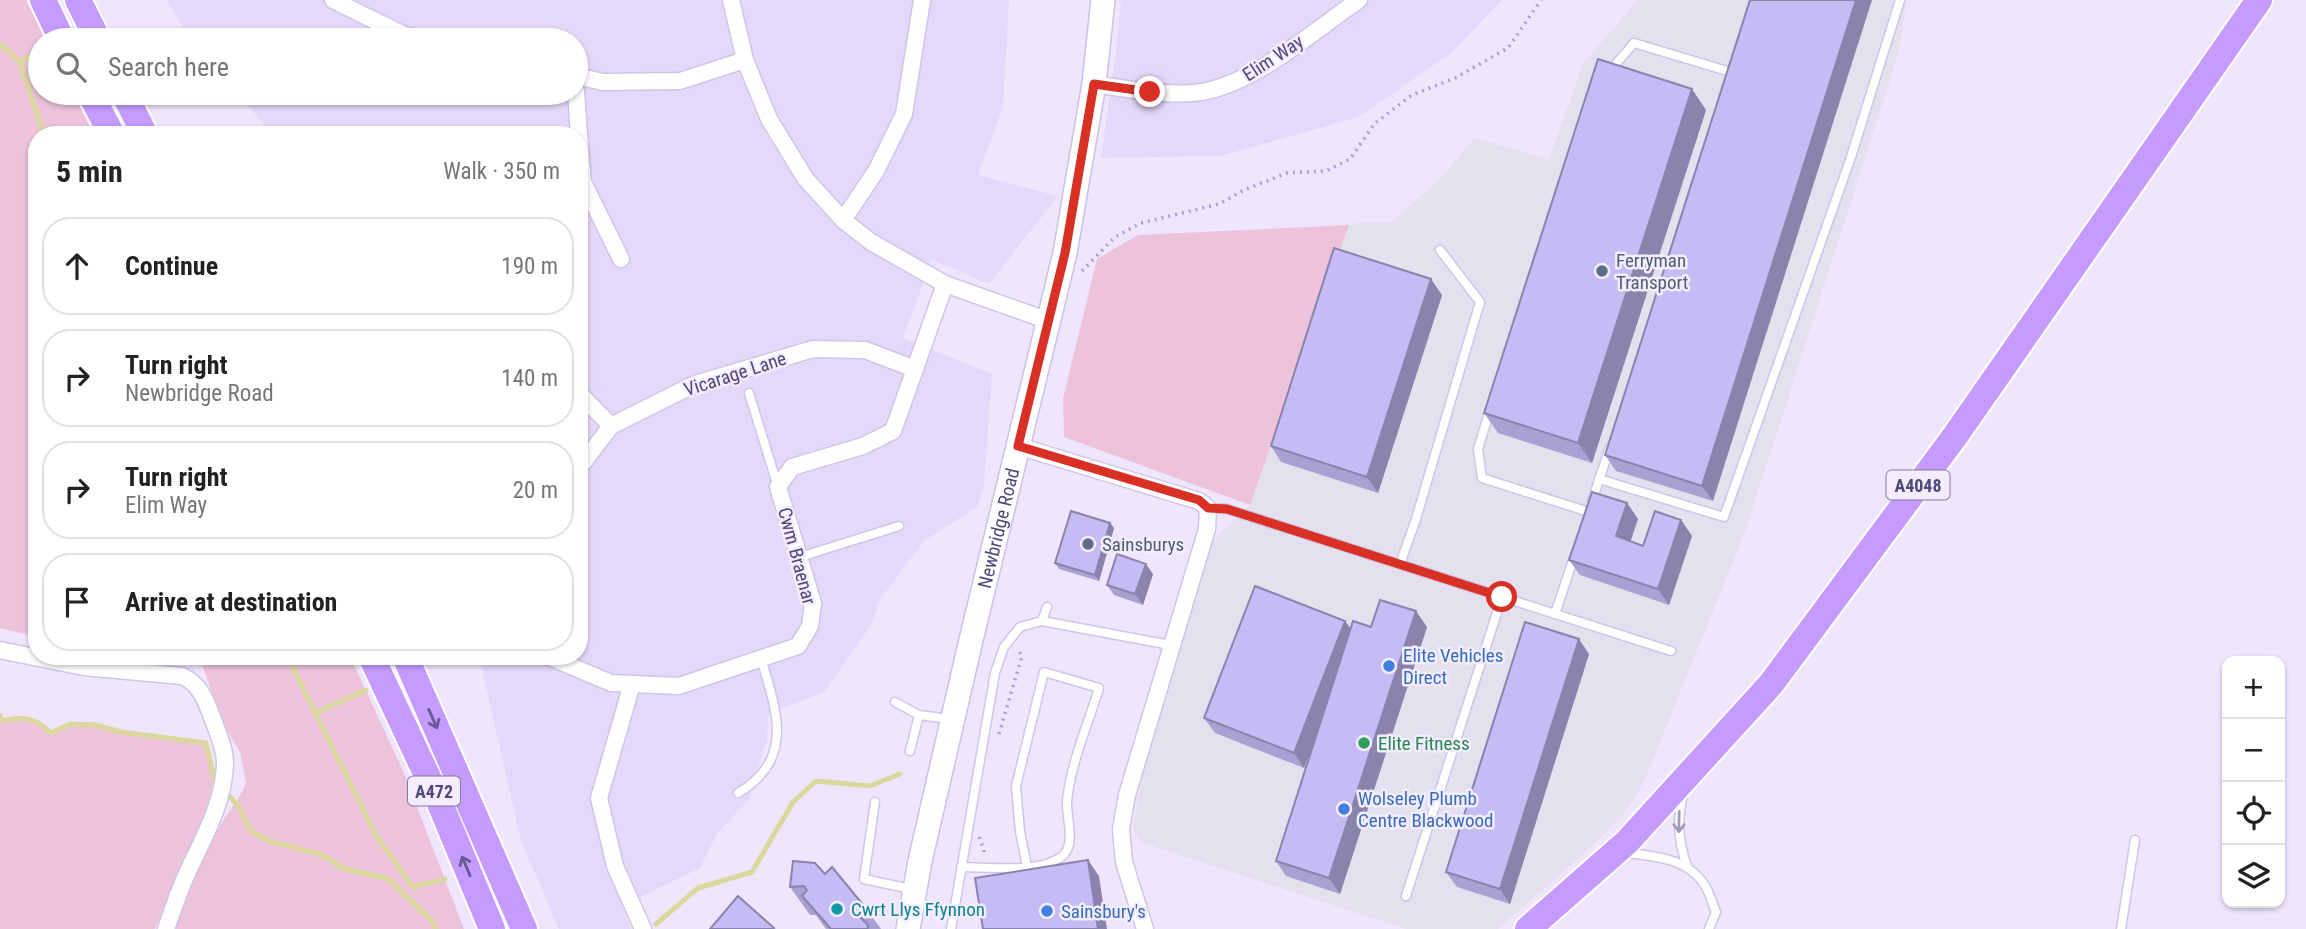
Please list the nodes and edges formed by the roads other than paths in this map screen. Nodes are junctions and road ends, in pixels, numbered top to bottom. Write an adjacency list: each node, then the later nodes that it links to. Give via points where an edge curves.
1 (43, 0): 10 (main road)
2 (78, 0): 11 (main road)
3 (333, 0): 12 (street)
4 (731, 0): 13 (street)
5 (922, 0): 27 (street, via 904,114 876,171)
6 (1102, 0): 18 (main road, Newbridge Road)
7 (1359, 0): 18 (street, Elim Way, via 1247,78 1205,91 1150,92)
8 (1900, 0): 40 (lane, via 1851,157 1724,517)
9 (2259, 0): 67 (main road, A4048, via 1955,436 1771,684)
10 (56, 28)
11 (92, 28)
12 (390, 28)
13 (745, 60): 16 (street, via 680,81); 27 (street, via 769,119 805,178)
14 (1738, 61): 15 (lane)
15 (1734, 73): 17 (lane, via 1634,43); 19 (lane)
16 (588, 79)
17 (1601, 82)
18 (1094, 84): 31 (main road, Newbridge Road)
19 (1730, 84)
20 (96, 105): 23 (main road)
21 (130, 105): 24 (main road)
22 (577, 105): 25 (street)
23 (107, 126)
24 (140, 126)
25 (578, 126)
26 (588, 192): 29 (street)
27 (843, 220): 30 (street, via 871,242)
28 (1440, 250): 48 (lane, via 1480,302)
29 (621, 259)
30 (945, 284): 31 (street); 32 (street, Cwm Braenar)
31 (1049, 321): 38 (main road, Newbridge Road)
32 (915, 369): 36 (street, Vicarage Lane, via 865,350 813,349 695,384); 41 (street, Cwm Braenar, via 892,431 863,446 792,467)
33 (749, 393): 41 (lane)
34 (1494, 397): 43 (lane, via 1478,449 1482,478)
35 (588, 402): 36 (street)
36 (611, 426): 39 (street, Vicarage Lane)
37 (1613, 439): 40 (lane)
38 (1018, 446): 42 (street, via 1199,500); 65 (main road, Newbridge Road)
39 (588, 456)
40 (1600, 478): 43 (lane)
41 (778, 487): 47 (street, Cwm Braenar)
42 (1208, 508): 48 (lane, via 1227,509); 53 (street, via 1207,529)
43 (1589, 512): 44 (lane)
44 (1585, 523)
45 (899, 526): 47 (lane)
46 (1577, 545): 51 (lane)
47 (800, 557): 57 (street, Cwm Braenar, via 813,603 810,626 797,646)
48 (1400, 564): 49 (lane)
49 (1502, 597): 51 (lane); 76 (lane)
50 (1047, 607): 52 (lane)
51 (1555, 614): 55 (lane)
52 (1042, 621): 53 (lane); 74 (lane, via 1020,626 1004,647 995,673)
53 (1170, 645): 83 (street, via 1127,794 1122,830 1124,862)
54 (0, 650): 56 (street)
55 (1671, 651)
56 (28, 656)
57 (761, 658): 62 (street, Cwm Braenar, via 679,686); 68 (lane, via 778,718 776,740 768,765 756,782)
58 (74, 665): 77 (street, via 182,676 194,682 219,734 225,761 222,788)
59 (375, 665): 78 (main road, A472, one-way to 59)
60 (409, 665): 79 (main road, A472, one-way to 79)
61 (568, 665): 62 (street, Cwm Braenar, via 611,683)
62 (632, 684): 80 (street, via 599,798 615,866)
63 (895, 702): 64 (lane)
64 (919, 715): 65 (lane); 66 (lane)
65 (953, 720): 75 (main road, Newbridge Road)
66 (910, 751)
67 (1686, 778): 71 (main road, A4048); 73 (lane, one-way to 73, via 1678,829)
68 (738, 793)
69 (875, 802): 75 (lane, via 864,879)
70 (2134, 840): 86 (lane)
71 (1616, 852): 73 (lane, via 1654,855); 84 (main road, A4048)
72 (1027, 866): 72 (lane, via 1047,864 1070,847 1067,803 1073,768 1099,688 1044,672 1016,786); 74 (lane)
73 (1687, 866): 85 (lane, via 1704,884 1716,912)
74 (961, 867): 82 (lane)
75 (915, 890): 81 (main road, Newbridge Road)
76 (1406, 896)
77 (166, 929)
78 (492, 929)
79 (524, 929)
80 (643, 929)
81 (908, 929)
82 (951, 929)
83 (1144, 929)
84 (1528, 929)
85 (1709, 929)
86 (2120, 929)

